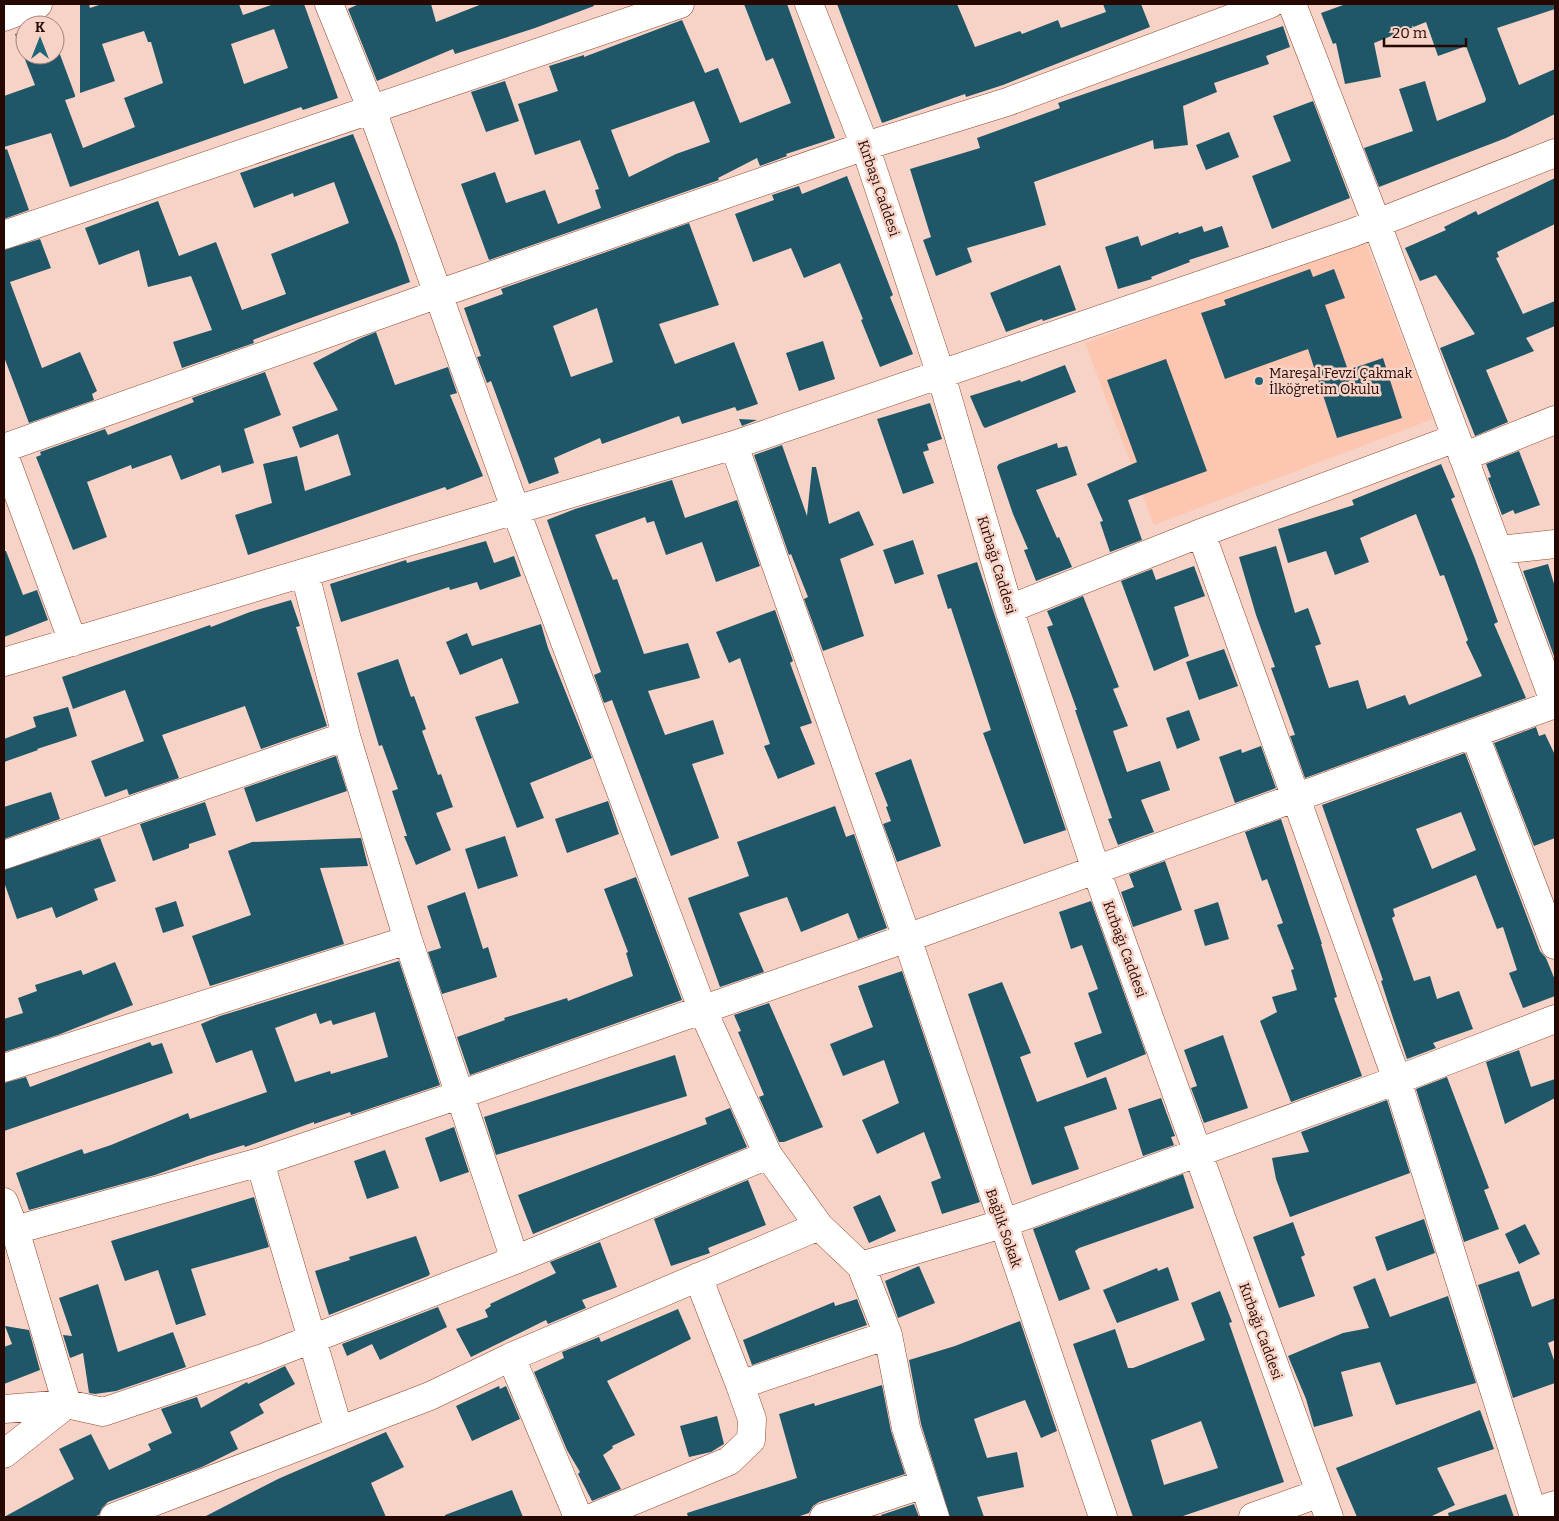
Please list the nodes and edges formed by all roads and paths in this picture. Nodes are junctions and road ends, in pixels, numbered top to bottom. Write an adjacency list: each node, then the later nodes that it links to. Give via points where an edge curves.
1 (38, 4): 7 (street)
2 (329, 4): 8 (street)
3 (680, 4): 8 (street)
4 (809, 4): 9 (street, Kırbaşı Caddesi)
5 (1270, 4): 9 (street, via 1007,102)
6 (1292, 4): 11 (street)
7 (4, 17)
8 (372, 110): 12 (street); 13 (street)
9 (865, 146): 13 (street); 14 (street, Kırbaşı Caddesi)
10 (1555, 153): 11 (street)
11 (1377, 224): 14 (street); 17 (street)
12 (4, 235)
13 (438, 294): 18 (street); 20 (street)
14 (941, 375): 16 (street); 25 (street, Kırbağı Caddesi)
15 (1555, 420): 17 (street)
16 (734, 445): 20 (street); 34 (street, Bağlık Sokak)
17 (1459, 447): 21 (street); 23 (street)
18 (4, 448)
19 (4, 455): 26 (street)
20 (516, 511): 24 (street); 37 (street)
21 (1202, 532): 25 (street); 31 (street)
22 (1555, 544): 23 (street)
23 (1499, 550): 28 (street)
24 (305, 574): 26 (street); 30 (street)
25 (1009, 609): 33 (street, Kırbağı Caddesi)
26 (73, 642): 27 (street)
27 (4, 662)
28 (1555, 704): 29 (street)
29 (1474, 734): 31 (street); 36 (street)
30 (346, 736): 32 (street); 35 (street)
31 (1295, 798): 33 (street); 40 (street)
32 (4, 855)
33 (1096, 870): 34 (street); 42 (street, Kırbağı Caddesi)
34 (907, 938): 37 (street); 46 (street, Bağlık Sokak)
35 (408, 940): 39 (street); 41 (street)
36 (1555, 945)
37 (703, 1011): 41 (street); 43 (street)
38 (1555, 1019): 40 (street)
39 (4, 1068)
40 (1397, 1080): 42 (street); 62 (street)
41 (459, 1095): 44 (street); 49 (street)
42 (1197, 1153): 46 (street); 61 (street, Kırbağı Caddesi)
43 (768, 1154): 47 (street); 49 (street)
44 (260, 1162): 48 (street); 53 (street)
45 (4, 1202): 48 (street)
46 (1002, 1224): 50 (street); 68 (street, Bağlık Sokak)
47 (819, 1226): 50 (street); 51 (street)
48 (9, 1230): 56 (street)
49 (515, 1260): 53 (street)
50 (861, 1266): 52 (street)
51 (698, 1277): 54 (street); 55 (street)
52 (888, 1334): 55 (street); 60 (street, via 906,1428)
53 (311, 1340): 56 (street, via 103,1412); 58 (street)
54 (510, 1357): 58 (street, via 430,1396); 64 (street)
55 (740, 1385): 65 (street, via 752,1418 751,1440 730,1461)
56 (67, 1404): 57 (street); 59 (street)
57 (4, 1409)
58 (338, 1431): 63 (street)
59 (4, 1454)
60 (924, 1484): 66 (street); 67 (street)
61 (1324, 1505): 69 (street)
62 (1541, 1512)
63 (114, 1517)
64 (578, 1517)
65 (594, 1517)
66 (824, 1517)
67 (935, 1517)
68 (1103, 1517)
69 (1253, 1517)

